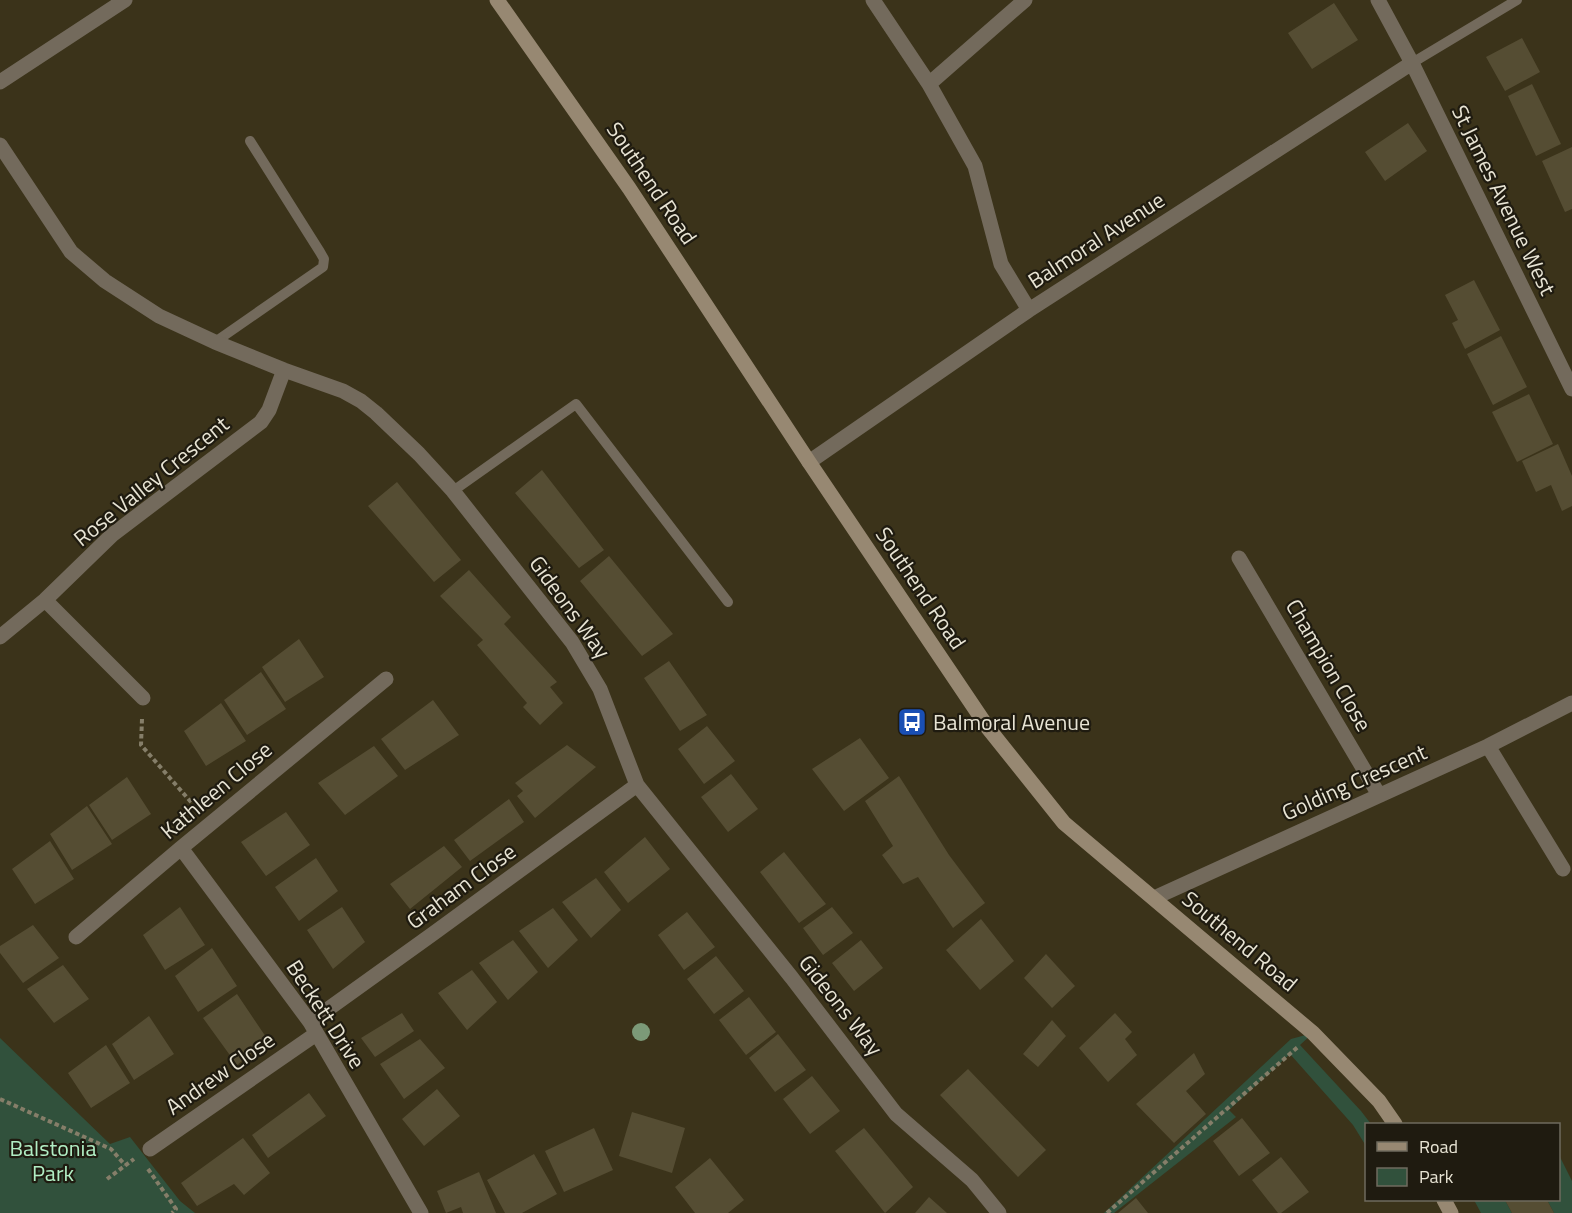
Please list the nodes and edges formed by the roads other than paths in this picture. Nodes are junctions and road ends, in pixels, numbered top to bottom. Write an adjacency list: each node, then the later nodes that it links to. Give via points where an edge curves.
1 (125, 0): 8 (street)
2 (497, 0): 16 (street, Southend Road, via 629,188)
3 (873, 0): 9 (street)
4 (1025, 0): 9 (street)
5 (1378, 0): 7 (street, St James Avenue West)
6 (1518, 0): 7 (lane)
7 (1412, 63): 12 (street, Balmoral Avenue); 15 (street, St James Avenue West)
8 (0, 82)
9 (928, 84): 12 (street, via 975,166 1001,264)
10 (250, 141): 13 (lane, via 320,252 323,267)
11 (0, 145): 13 (street, Gideons Way, via 71,252 105,282 159,316)
12 (1029, 310): 16 (street, Balmoral Avenue)
13 (215, 342): 14 (street, Gideons Way)
14 (284, 370): 17 (street, Gideons Way, via 361,401); 19 (street, Rose Valley Crescent, via 261,422 112,535)
15 (1572, 389)
16 (809, 462): 30 (street, Southend Road, via 988,728 1064,824)
17 (453, 491): 20 (lane, via 576,404); 26 (street, Gideons Way, via 572,642 600,689)
18 (1239, 558): 27 (street, Champion Close)
19 (45, 600): 21 (street, Rose Valley Crescent); 23 (street)
20 (728, 602)
21 (1, 633)
22 (386, 679): 28 (street, Kathleen Close)
23 (143, 698)
24 (1572, 704): 25 (street, Golding Crescent)
25 (1488, 746): 27 (street, Golding Crescent); 29 (street)
26 (637, 785): 32 (street, Graham Close, via 434,933); 36 (street, Gideons Way, via 896,1114 972,1180)
27 (1379, 795): 30 (street, Golding Crescent)
28 (181, 848): 31 (street, Kathleen Close); 32 (street, Beckett Drive)
29 (1563, 870)
30 (1154, 898): 33 (street, Southend Road, via 1314,1033 1379,1101)
31 (76, 937)
32 (313, 1028): 34 (street, Andrew Close); 35 (street, Beckett Drive)
33 (1394, 1123)
34 (145, 1152)
35 (421, 1213)
36 (999, 1213)

